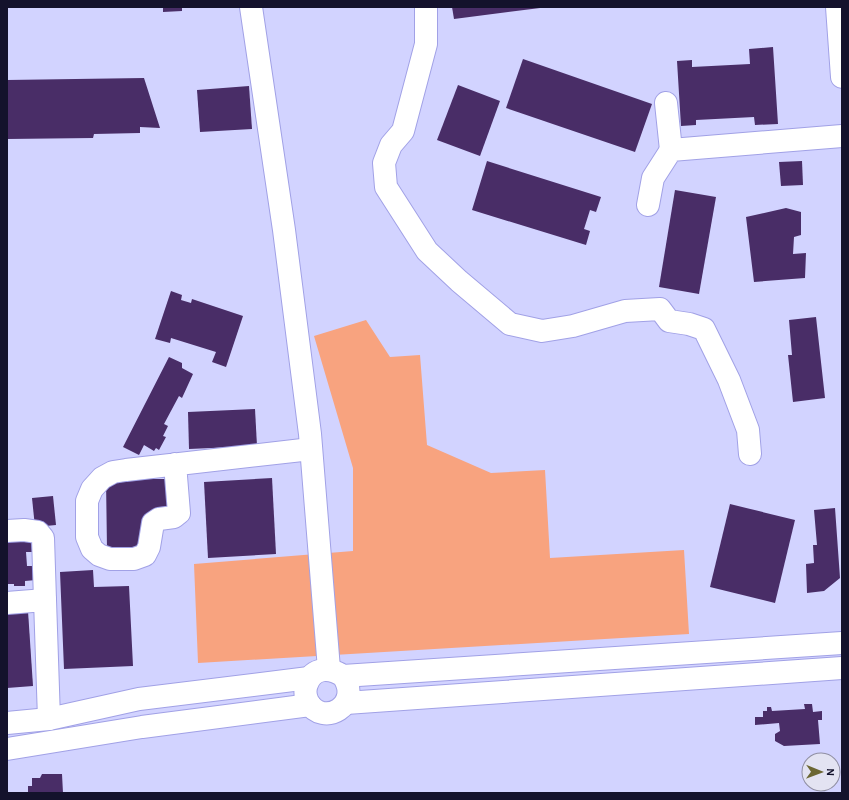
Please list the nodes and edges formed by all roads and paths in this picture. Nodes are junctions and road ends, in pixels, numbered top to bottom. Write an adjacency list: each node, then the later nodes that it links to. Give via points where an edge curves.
1 (251, 7): 9 (street, via 284,230)
2 (426, 7): 10 (street, via 426,44 403,131 391,145 384,163 386,187 427,251 510,324 542,331 573,326 625,311 660,309 669,321 704,329 729,380 748,430)
3 (837, 7): 4 (street)
4 (842, 77)
5 (666, 103): 7 (street)
6 (842, 136): 7 (street)
7 (671, 150): 8 (street, via 653,178)
8 (648, 205)
9 (311, 449): 11 (street); 17 (street)
10 (750, 454)
11 (175, 464): 11 (street, via 113,472 102,478 92,489 87,502 87,538 92,549 110,559 134,559 145,555 150,547 153,523 180,513)
12 (7, 531): 13 (street, via 38,532 43,538)
13 (45, 600): 14 (street); 22 (street)
14 (7, 603)
15 (842, 643): 17 (street)
16 (842, 668): 20 (street)
17 (336, 672): 18 (street, via 322,670); 20 (street, via 347,682 349,690)
18 (309, 678): 19 (street); 21 (street, via 305,693)
19 (139, 699): 22 (street); 24 (street)
20 (346, 703): 21 (street, via 335,712 329,713 316,710)
21 (310, 705): 24 (street)
22 (49, 719): 23 (street)
23 (7, 723)
24 (142, 727): 25 (street)
25 (7, 749)

